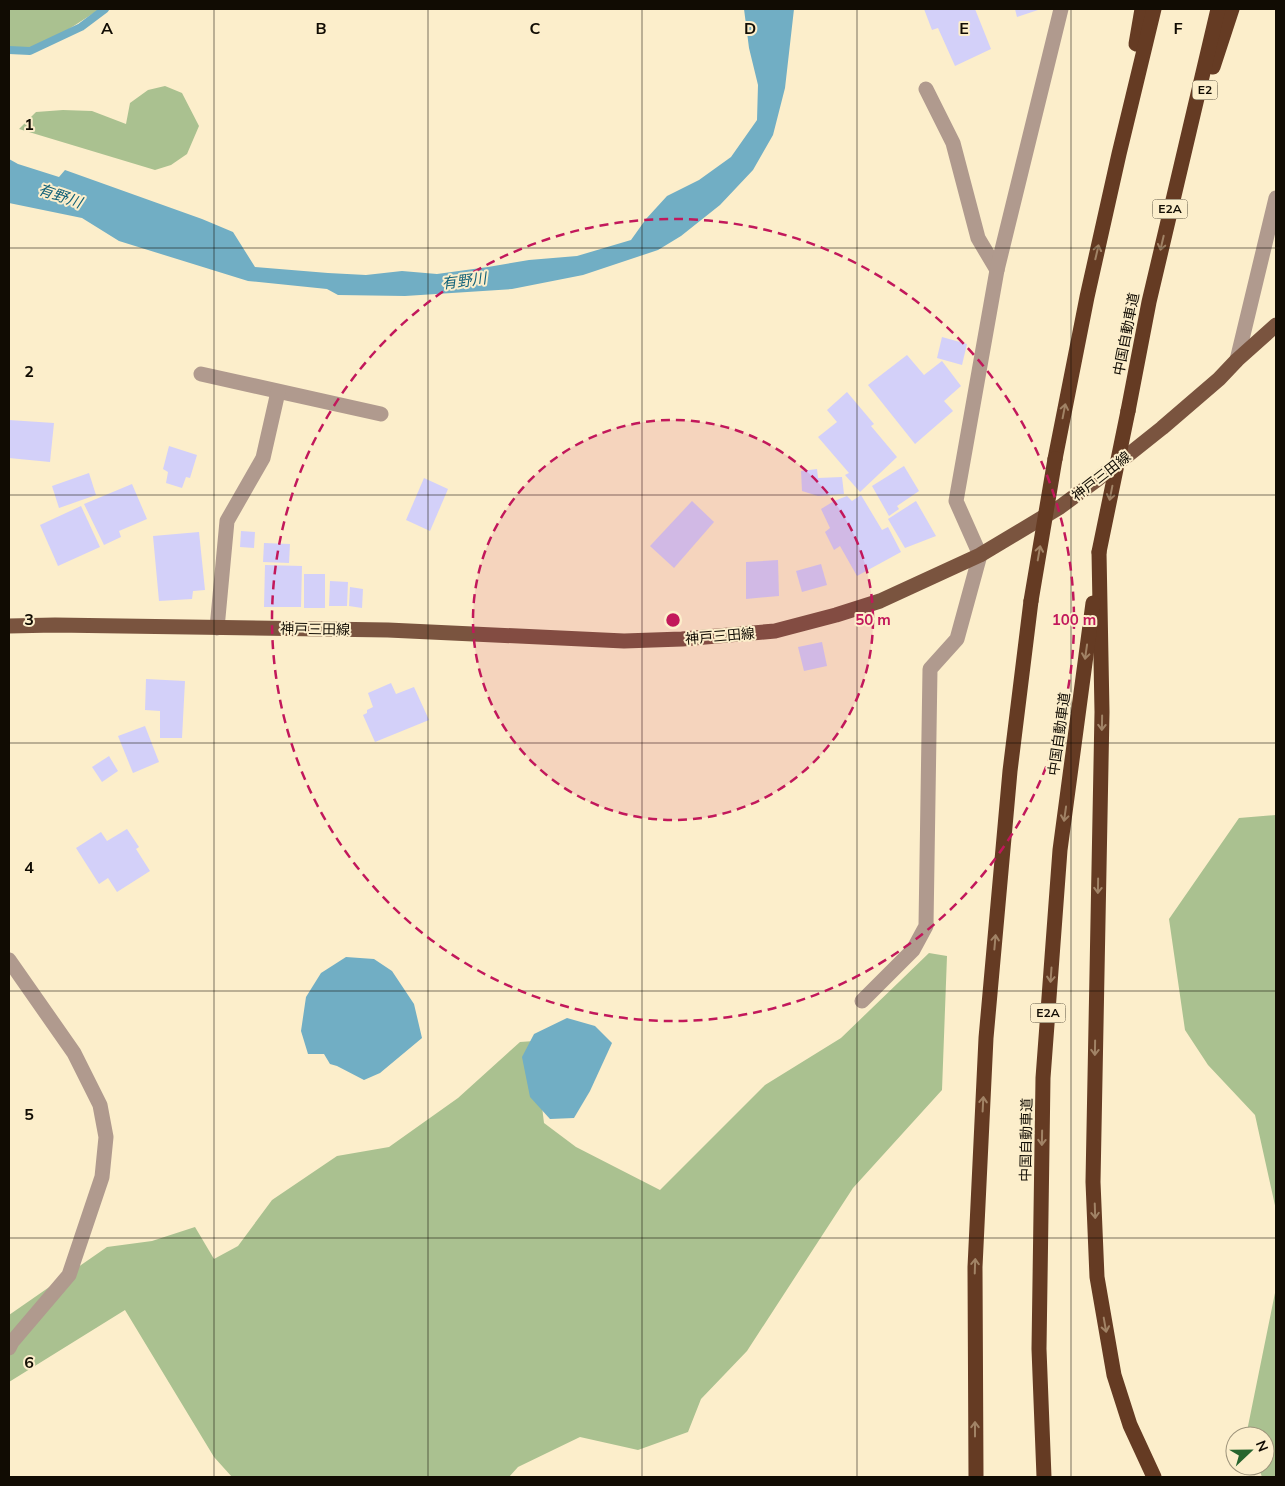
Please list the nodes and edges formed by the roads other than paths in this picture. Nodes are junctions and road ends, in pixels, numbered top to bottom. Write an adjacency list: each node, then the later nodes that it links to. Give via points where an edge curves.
1 (1061, 9): 10 (street)
2 (1142, 9): 7 (highway)
3 (1154, 9): 7 (highway)
4 (1218, 9): 8 (highway, 中国自動車道 / E2A)
5 (1232, 9): 8 (highway, E2)
6 (926, 89): 10 (street, via 953,143 978,238)
7 (1119, 154): 23 (highway, one-way to 7, bridge, via 975,1267 986,1038 1010,771 1031,601 1055,459)
8 (1179, 172): 16 (highway, 中国自動車道 / E2A, one-way to 16, bridge, via 1149,302)
9 (1276, 198): 12 (street)
10 (997, 270): 17 (street, via 956,500)
11 (1276, 325): 12 (main road, 神戸三田線)
12 (1237, 360): 17 (main road, 神戸三田線, via 1183,410 1098,479 1060,507)
13 (201, 374): 14 (street)
14 (278, 392): 15 (street); 19 (street, via 263,458 227,521)
15 (381, 414)
16 (1099, 552): 24 (highway, 中国自動車道 / E2A, one-way to 24, via 1060,850 1043,1078 1039,1349); 25 (highway, one-way to 25, via 1102,712 1094,1182 1097,1277 1114,1375 1130,1425)
17 (980, 555): 19 (main road, 神戸三田線, via 880,601 775,631 624,641 388,630); 21 (street, via 957,639 930,668 926,926 913,950)
18 (9, 626): 19 (main road, 神戸三田線)
19 (217, 628)
20 (9, 960): 22 (street, via 74,1053 100,1105 106,1137 102,1178 69,1274)
21 (862, 1001)
22 (9, 1348)
23 (976, 1477)
24 (1044, 1477)
25 (1154, 1477)

